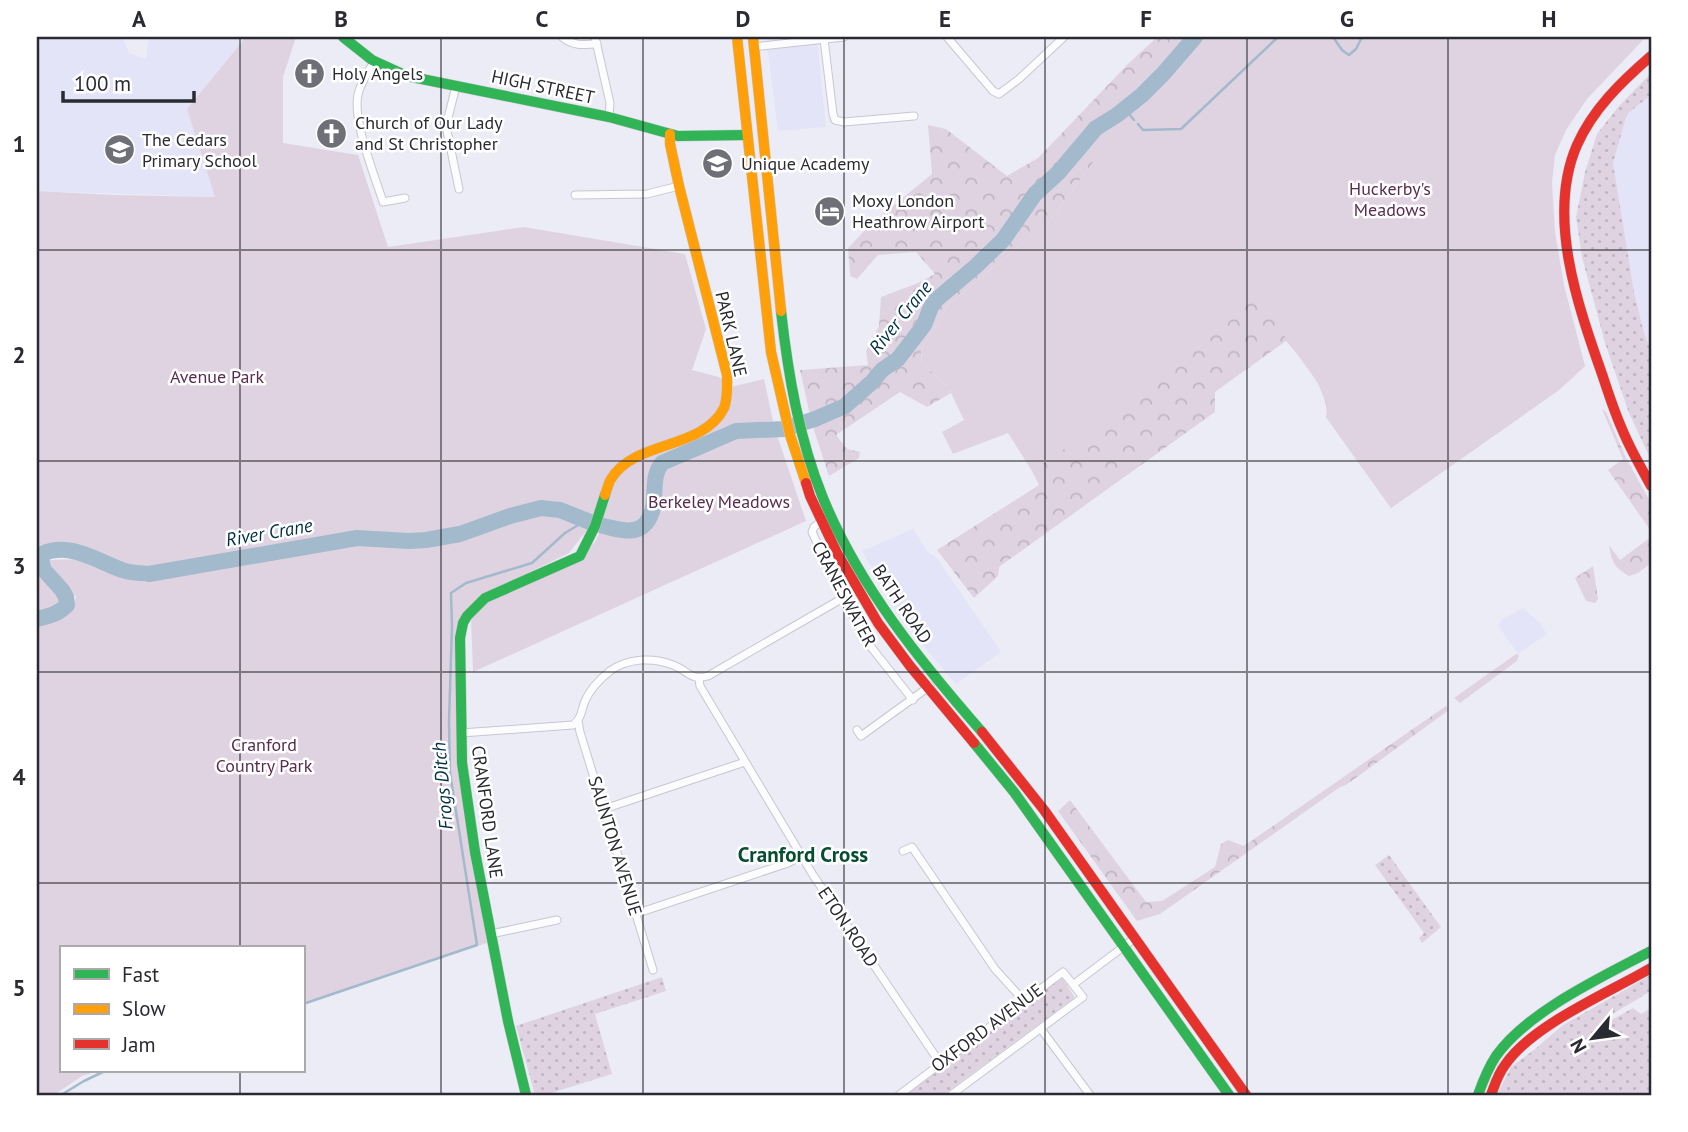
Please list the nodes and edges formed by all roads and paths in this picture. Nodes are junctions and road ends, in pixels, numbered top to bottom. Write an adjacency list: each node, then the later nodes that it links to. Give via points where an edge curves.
1 (343, 37): 11 (main road, HIGH STREET)
2 (562, 37): 8 (street, via 578,45)
3 (844, 37): 7 (street)
4 (947, 37): 5 (street, via 999,94)
5 (1064, 37)
6 (737, 38): 9 (main road, via 743,44); 16 (main road, BATH ROAD)
7 (824, 39): 9 (street); 13 (street, via 835,120)
8 (596, 40): 14 (street)
9 (753, 42): 26 (main road, BATH ROAD, via 785,353 801,431 823,498 849,552)
10 (1651, 56): 21 (main road, via 1608,95 1587,124 1570,163 1564,203 1567,243 1591,342 1623,433)
11 (374, 61): 12 (main road, HIGH STREET, via 407,76); 20 (street, via 358,93 357,112 383,202)
12 (456, 86): 14 (main road, HIGH STREET); 18 (street, via 446,126)
13 (914, 116)
14 (609, 117): 15 (main road, HIGH STREET)
15 (670, 134): 16 (main road, HIGH STREET); 17 (main road, PARK LANE)
16 (747, 135): 22 (main road, BATH ROAD, via 769,338 790,435)
17 (679, 186): 19 (street, via 647,194); 23 (main road, PARK LANE, via 727,375 725,406 700,432 622,466 610,481)
18 (459, 189)
19 (575, 195)
20 (405, 198)
21 (1651, 486)
22 (822, 521): 24 (street, CRANESWATER, via 812,532); 26 (main road, BATH ROAD, via 866,605 891,641)
23 (580, 556): 29 (main road, CRANFORD LANE, via 485,598 467,616 460,638)
24 (843, 598): 25 (street); 27 (street, CRANESWATER, via 871,647)
25 (699, 678): 28 (street, via 674,665 650,660 623,663 592,688); 31 (street, ETON ROAD)
26 (933, 684): 27 (street); 38 (main road, BATH ROAD, via 1006,761); 39 (main road, BATH ROAD)
27 (913, 700): 30 (street)
28 (578, 720): 29 (street, via 573,725); 32 (street, SAUNTON AVENUE)
29 (461, 733): 37 (main road, CRANFORD LANE, via 470,824)
30 (861, 736)
31 (745, 762): 32 (street); 34 (street, ETON ROAD)
32 (604, 809): 35 (street, SAUNTON AVENUE)
33 (902, 851): 44 (street, via 912,847 995,969)
34 (801, 856): 35 (street); 46 (street, ETON ROAD)
35 (635, 914): 42 (street, SAUNTON AVENUE)
36 (557, 920): 37 (street)
37 (491, 934): 48 (main road, CRANFORD LANE)
38 (1135, 938): 39 (street); 53 (main road, BATH ROAD)
39 (1124, 946): 43 (street); 52 (main road, BATH ROAD)
40 (1651, 951): 54 (main road, via 1529,1022 1498,1052)
41 (1651, 968): 55 (main road, via 1527,1041 1506,1063)
42 (653, 970)
43 (1074, 985): 44 (street, OXFORD AVENUE, via 1063,972); 45 (street, OXFORD AVENUE, via 1083,997)
44 (1024, 1001): 46 (street, OXFORD AVENUE)
45 (1041, 1029): 47 (street, OXFORD AVENUE); 51 (street)
46 (940, 1063): 49 (street, OXFORD AVENUE)
47 (962, 1092): 50 (street, OXFORD AVENUE)
48 (526, 1095)
49 (899, 1095)
50 (951, 1095)
51 (1090, 1095)
52 (1229, 1095)
53 (1246, 1095)
54 (1478, 1095)
55 (1491, 1095)

